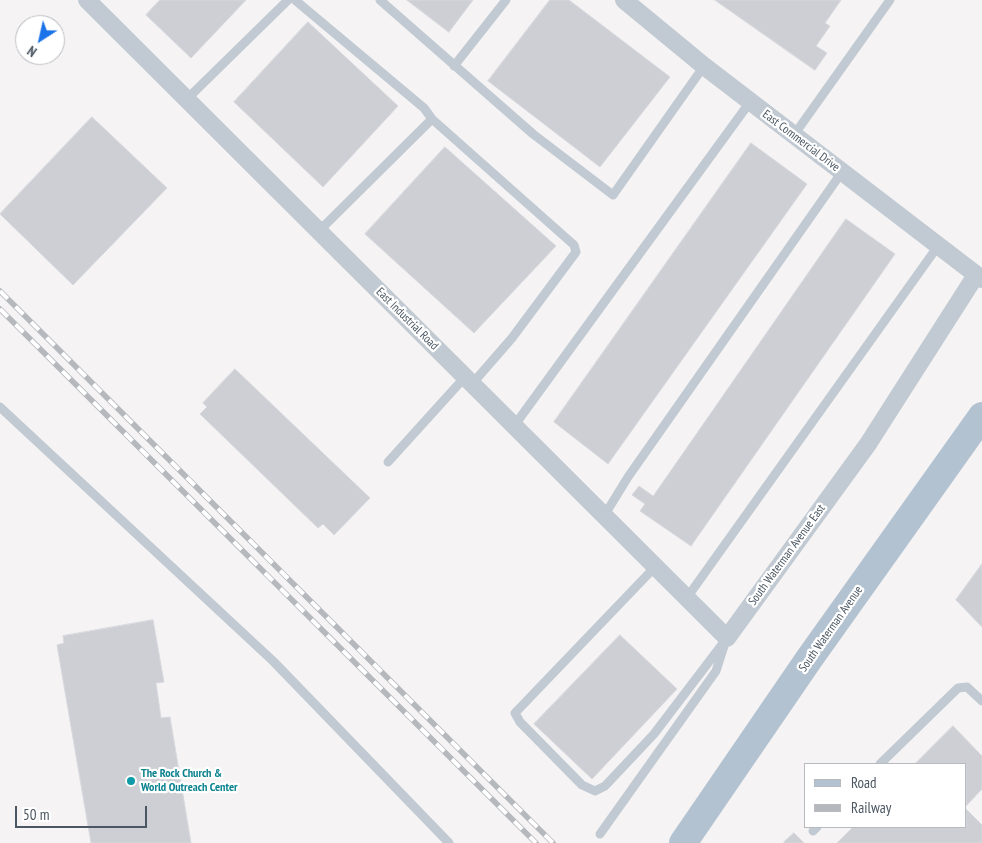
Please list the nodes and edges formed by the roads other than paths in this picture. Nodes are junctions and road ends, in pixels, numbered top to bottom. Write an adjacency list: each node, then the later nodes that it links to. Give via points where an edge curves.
1 (88, 0): 10 (street, East Industrial Road)
2 (288, 0): 10 (lane)
3 (295, 0): 12 (lane, via 424,108)
4 (380, 0): 8 (lane)
5 (506, 0): 8 (lane)
6 (624, 0): 9 (street, East Commercial Drive)
7 (890, 0): 13 (lane)
8 (454, 66): 9 (lane, via 533,134 613,195)
9 (704, 66): 11 (street, East Commercial Drive)
10 (187, 99): 15 (street, East Industrial Road)
11 (750, 102): 13 (street, East Commercial Drive); 21 (lane)
12 (432, 119): 15 (lane); 18 (lane, via 574,244 576,252 512,338)
13 (794, 135): 14 (street, East Commercial Drive)
14 (842, 172): 16 (street, East Commercial Drive); 23 (lane)
15 (319, 231): 18 (street, East Industrial Road)
16 (938, 246): 17 (street, East Commercial Drive); 25 (lane)
17 (980, 273): 26 (street, South Waterman Avenue East, via 868,444)
18 (468, 380): 21 (street, East Industrial Road); 22 (lane)
19 (1, 409): 30 (lane, via 273,662)
20 (982, 416): 31 (main road, South Waterman Avenue)
21 (514, 426): 23 (street, East Industrial Road)
22 (388, 462)
23 (604, 516): 24 (street, East Industrial Road)
24 (654, 568): 25 (street, East Industrial Road); 26 (lane, via 515,713 582,785 596,791 605,786 654,734)
25 (686, 599): 26 (street, East Industrial Road)
26 (726, 638): 29 (lane, South Waterman Avenue East, via 716,671)
27 (982, 701): 28 (lane, via 967,687 958,688)
28 (881, 763)
29 (600, 834)
30 (449, 843)
31 (682, 843)

